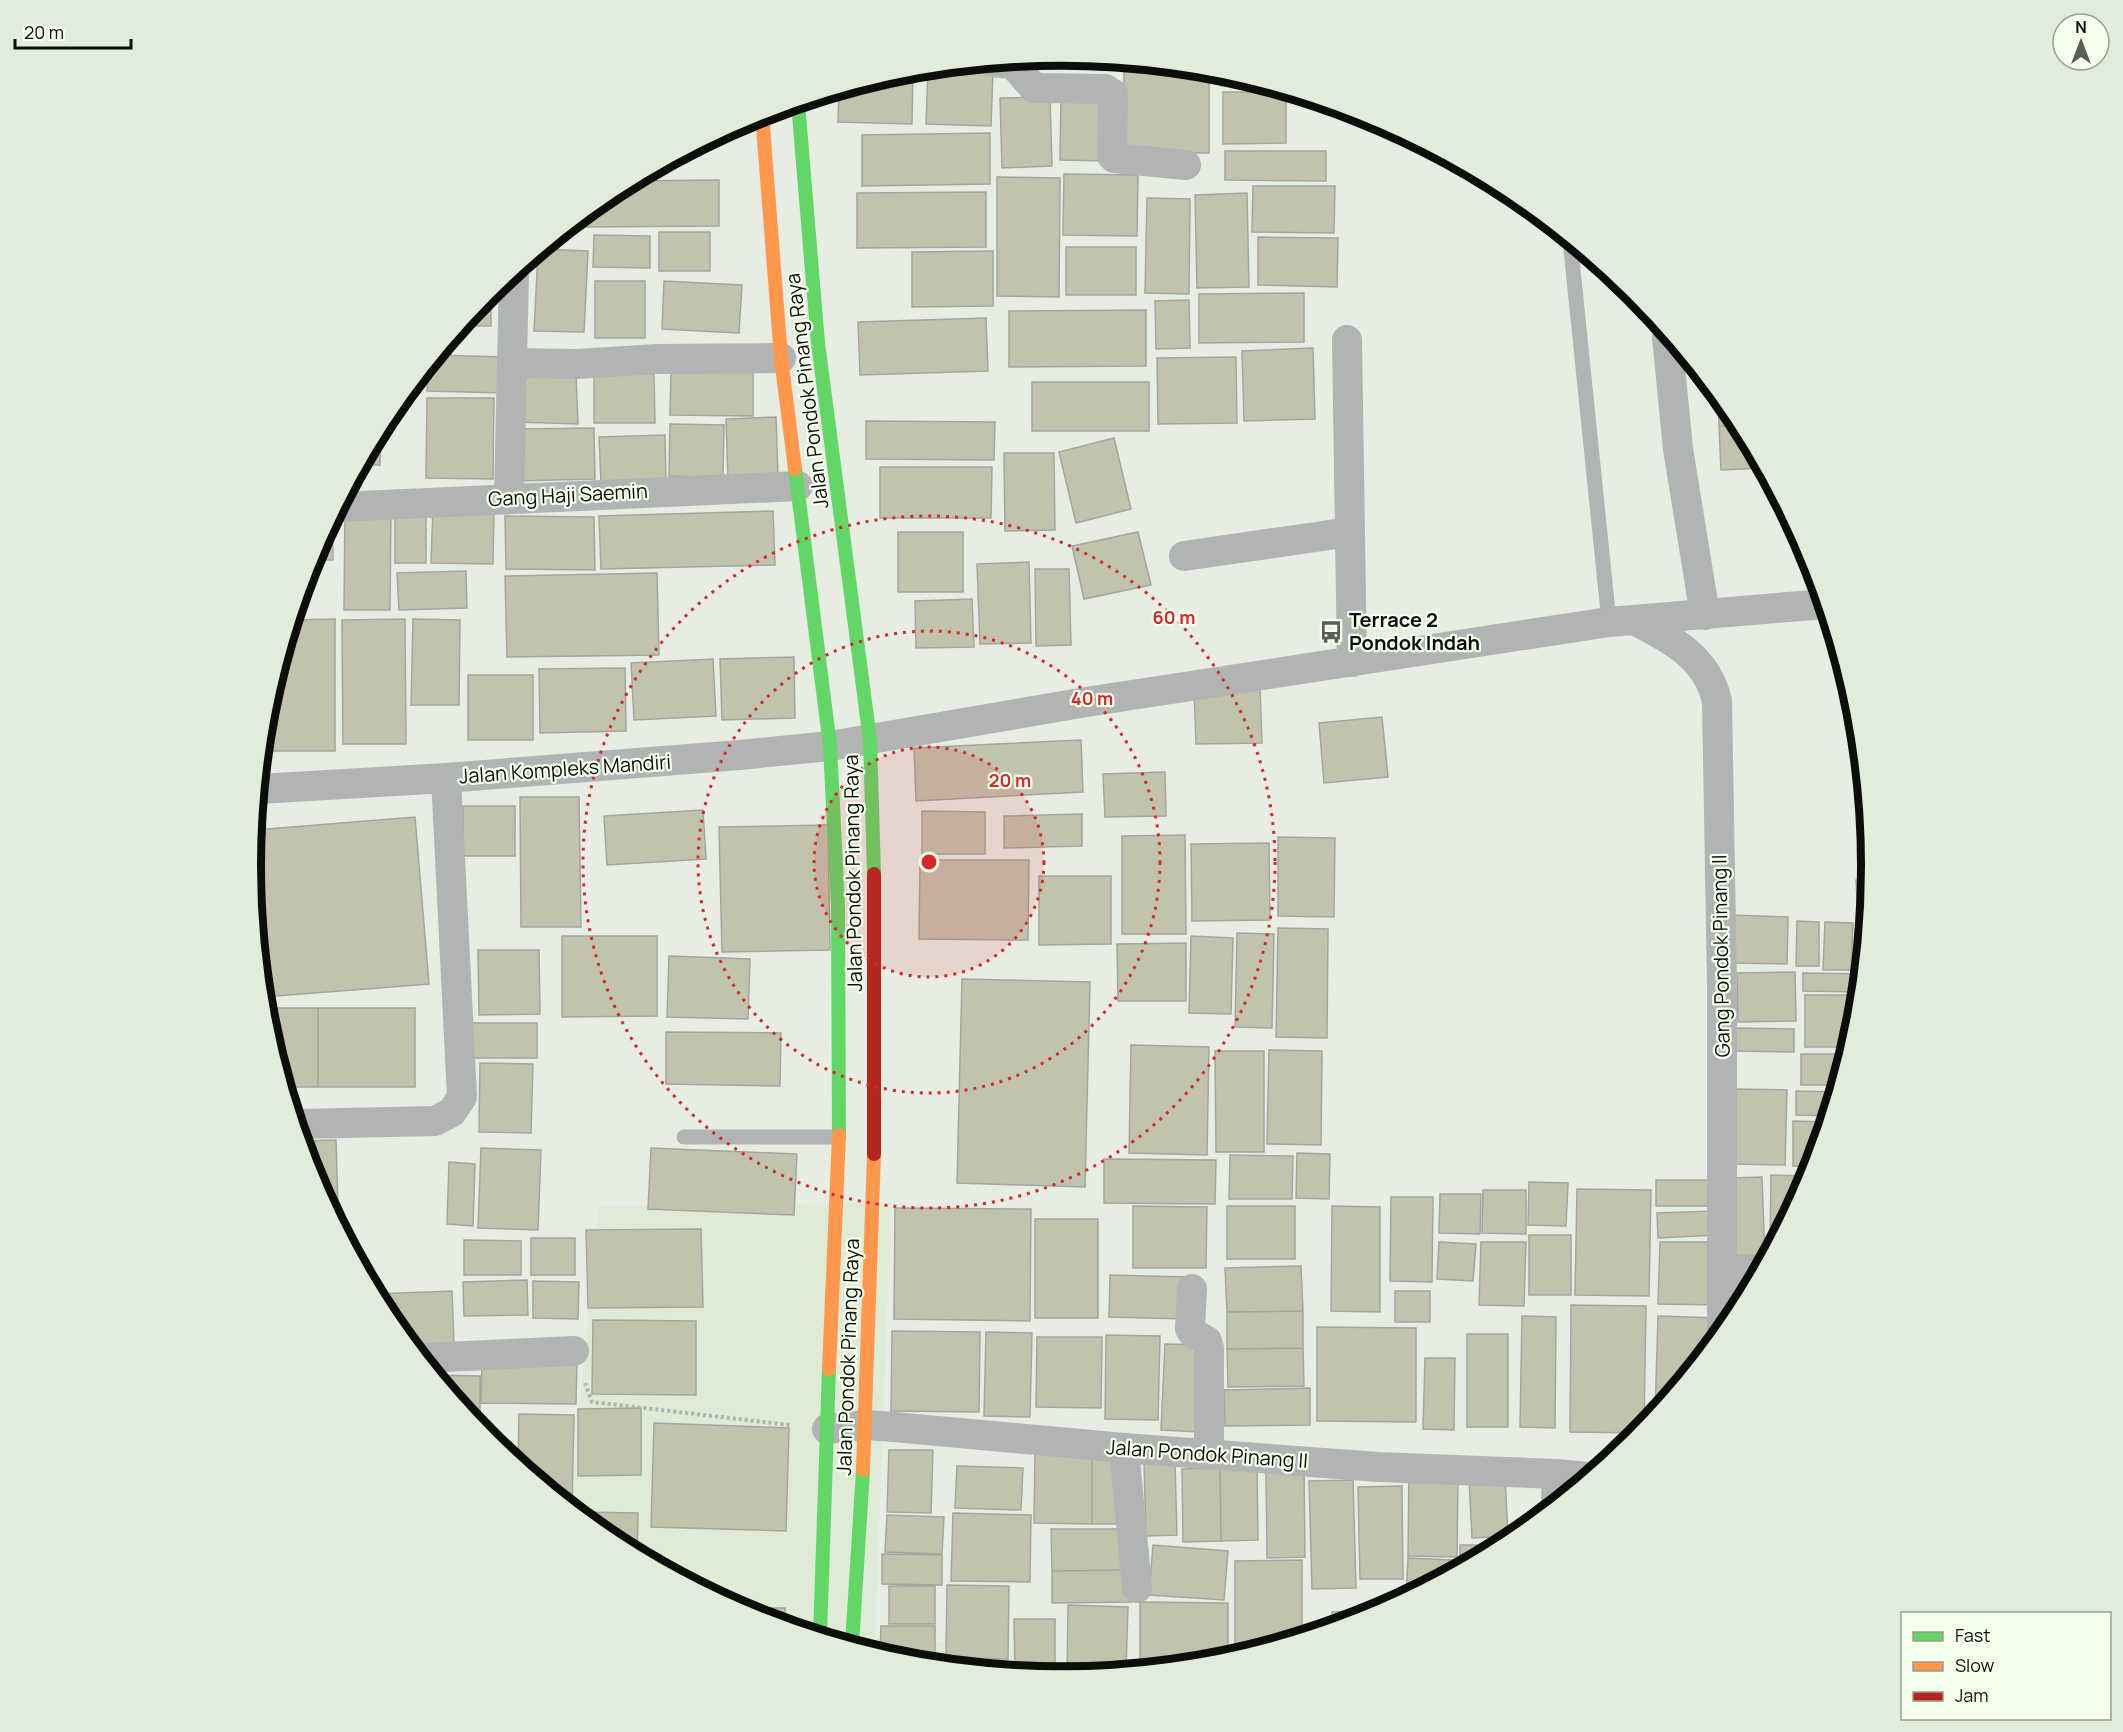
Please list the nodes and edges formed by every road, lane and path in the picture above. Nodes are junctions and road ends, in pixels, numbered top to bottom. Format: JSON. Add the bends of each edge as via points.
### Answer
{"nodes":[{"id":1,"x":1015,"y":68,"type":"edge"},
{"id":2,"x":799,"y":110,"type":"edge"},
{"id":3,"x":763,"y":124,"type":"edge"},
{"id":4,"x":1186,"y":165,"type":"dead end"},
{"id":5,"x":1572,"y":250,"type":"edge"},
{"id":6,"x":514,"y":284,"type":"edge"},
{"id":7,"x":1347,"y":339,"type":"dead end"},
{"id":8,"x":1668,"y":345,"type":"edge"},
{"id":9,"x":781,"y":358,"type":"junction"},
{"id":10,"x":512,"y":363,"type":"junction"},
{"id":11,"x":798,"y":486,"type":"junction"},
{"id":12,"x":509,"y":498,"type":"junction"},
{"id":13,"x":347,"y":507,"type":"edge"},
{"id":14,"x":1350,"y":532,"type":"junction"},
{"id":15,"x":1184,"y":556,"type":"dead end"},
{"id":16,"x":1817,"y":605,"type":"edge"},
{"id":17,"x":1696,"y":615,"type":"junction"},
{"id":18,"x":1633,"y":620,"type":"junction"},
{"id":19,"x":1352,"y":662,"type":"junction"},
{"id":20,"x":870,"y":740,"type":"junction"},
{"id":21,"x":831,"y":746,"type":"junction"},
{"id":22,"x":446,"y":778,"type":"junction"},
{"id":23,"x":265,"y":789,"type":"edge"},
{"id":24,"x":304,"y":1124,"type":"edge"},
{"id":25,"x":684,"y":1137,"type":"dead end"},
{"id":26,"x":839,"y":1137,"type":"junction"},
{"id":27,"x":1722,"y":1269,"type":"junction"},
{"id":28,"x":1752,"y":1269,"type":"edge"},
{"id":29,"x":1192,"y":1289,"type":"dead end"},
{"id":30,"x":1722,"y":1317,"type":"edge"},
{"id":31,"x":574,"y":1351,"type":"joint"},
{"id":32,"x":431,"y":1358,"type":"edge"},
{"id":33,"x":866,"y":1425,"type":"junction"},
{"id":34,"x":827,"y":1429,"type":"junction"},
{"id":35,"x":1124,"y":1448,"type":"junction"},
{"id":36,"x":1209,"y":1454,"type":"junction"},
{"id":37,"x":1557,"y":1474,"type":"junction"},
{"id":38,"x":1578,"y":1476,"type":"edge"},
{"id":39,"x":1556,"y":1495,"type":"edge"},
{"id":40,"x":1137,"y":1588,"type":"dead end"},
{"id":41,"x":820,"y":1629,"type":"edge"},
{"id":42,"x":852,"y":1639,"type":"edge"}],
"edges":[{"from":1,"to":4,"type":"street","via":[[1034,88],[1110,91],[1114,158]]},
{"from":2,"to":20,"type":"main road","name":"Jalan Pondok Pinang Raya","via":[[818,343]]},
{"from":3,"to":9,"type":"main road","name":"Jalan Pondok Pinang Raya"},
{"from":5,"to":18,"type":"lane"},
{"from":6,"to":10,"type":"street"},
{"from":7,"to":14,"type":"street"},
{"from":8,"to":17,"type":"street"},
{"from":9,"to":10,"type":"street"},
{"from":9,"to":11,"type":"main road","name":"Jalan Pondok Pinang Raya"},
{"from":10,"to":12,"type":"street"},
{"from":11,"to":12,"type":"street","name":"Gang Haji Saemin"},
{"from":11,"to":21,"type":"main road","name":"Jalan Pondok Pinang Raya"},
{"from":12,"to":13,"type":"street","name":"Gang Haji Saemin"},
{"from":14,"to":15,"type":"street"},
{"from":14,"to":19,"type":"street"},
{"from":16,"to":17,"type":"street","name":"Jalan Kompleks Mandiri"},
{"from":17,"to":18,"type":"street","name":"Jalan Kompleks Mandiri"},
{"from":18,"to":19,"type":"street","name":"Jalan Kompleks Mandiri"},
{"from":18,"to":27,"type":"street","name":"Gang Pondok Pinang II","via":[[1675,641],[1697,662],[1713,684],[1717,701]]},
{"from":19,"to":20,"type":"street","name":"Jalan Kompleks Mandiri","via":[[1086,702]]},
{"from":20,"to":21,"type":"street","name":"Jalan Kompleks Mandiri"},
{"from":20,"to":33,"type":"main road","name":"Jalan Pondok Pinang Raya","via":[[875,1124]]},
{"from":21,"to":22,"type":"street","name":"Jalan Kompleks Mandiri"},
{"from":21,"to":26,"type":"main road","name":"Jalan Pondok Pinang Raya","via":[[838,906]]},
{"from":22,"to":23,"type":"street","name":"Jalan Kompleks Mandiri"},
{"from":22,"to":24,"type":"street","via":[[462,1097],[452,1112],[435,1121]]},
{"from":25,"to":26,"type":"lane"},
{"from":26,"to":34,"type":"main road","name":"Jalan Pondok Pinang Raya"},
{"from":27,"to":28,"type":"street"},
{"from":27,"to":30,"type":"street","name":"Gang Pondok Pinang II"},
{"from":29,"to":36,"type":"street","via":[[1190,1329],[1207,1341],[1209,1348]]},
{"from":31,"to":32,"type":"street"},
{"from":31,"to":34,"type":"path","via":[[592,1402]]},
{"from":33,"to":34,"type":"street","name":"Jalan Pondok Pinang II"},
{"from":33,"to":35,"type":"street","name":"Jalan Pondok Pinang II"},
{"from":33,"to":42,"type":"main road","name":"Jalan Pondok Pinang Raya"},
{"from":34,"to":41,"type":"main road","name":"Jalan Pondok Pinang Raya"},
{"from":35,"to":36,"type":"street","name":"Jalan Pondok Pinang II"},
{"from":35,"to":40,"type":"street"},
{"from":36,"to":37,"type":"street","name":"Jalan Pondok Pinang II","via":[[1378,1467]]},
{"from":37,"to":38,"type":"street","name":"Jalan Pondok Pinang II"},
{"from":37,"to":39,"type":"street"}]}
